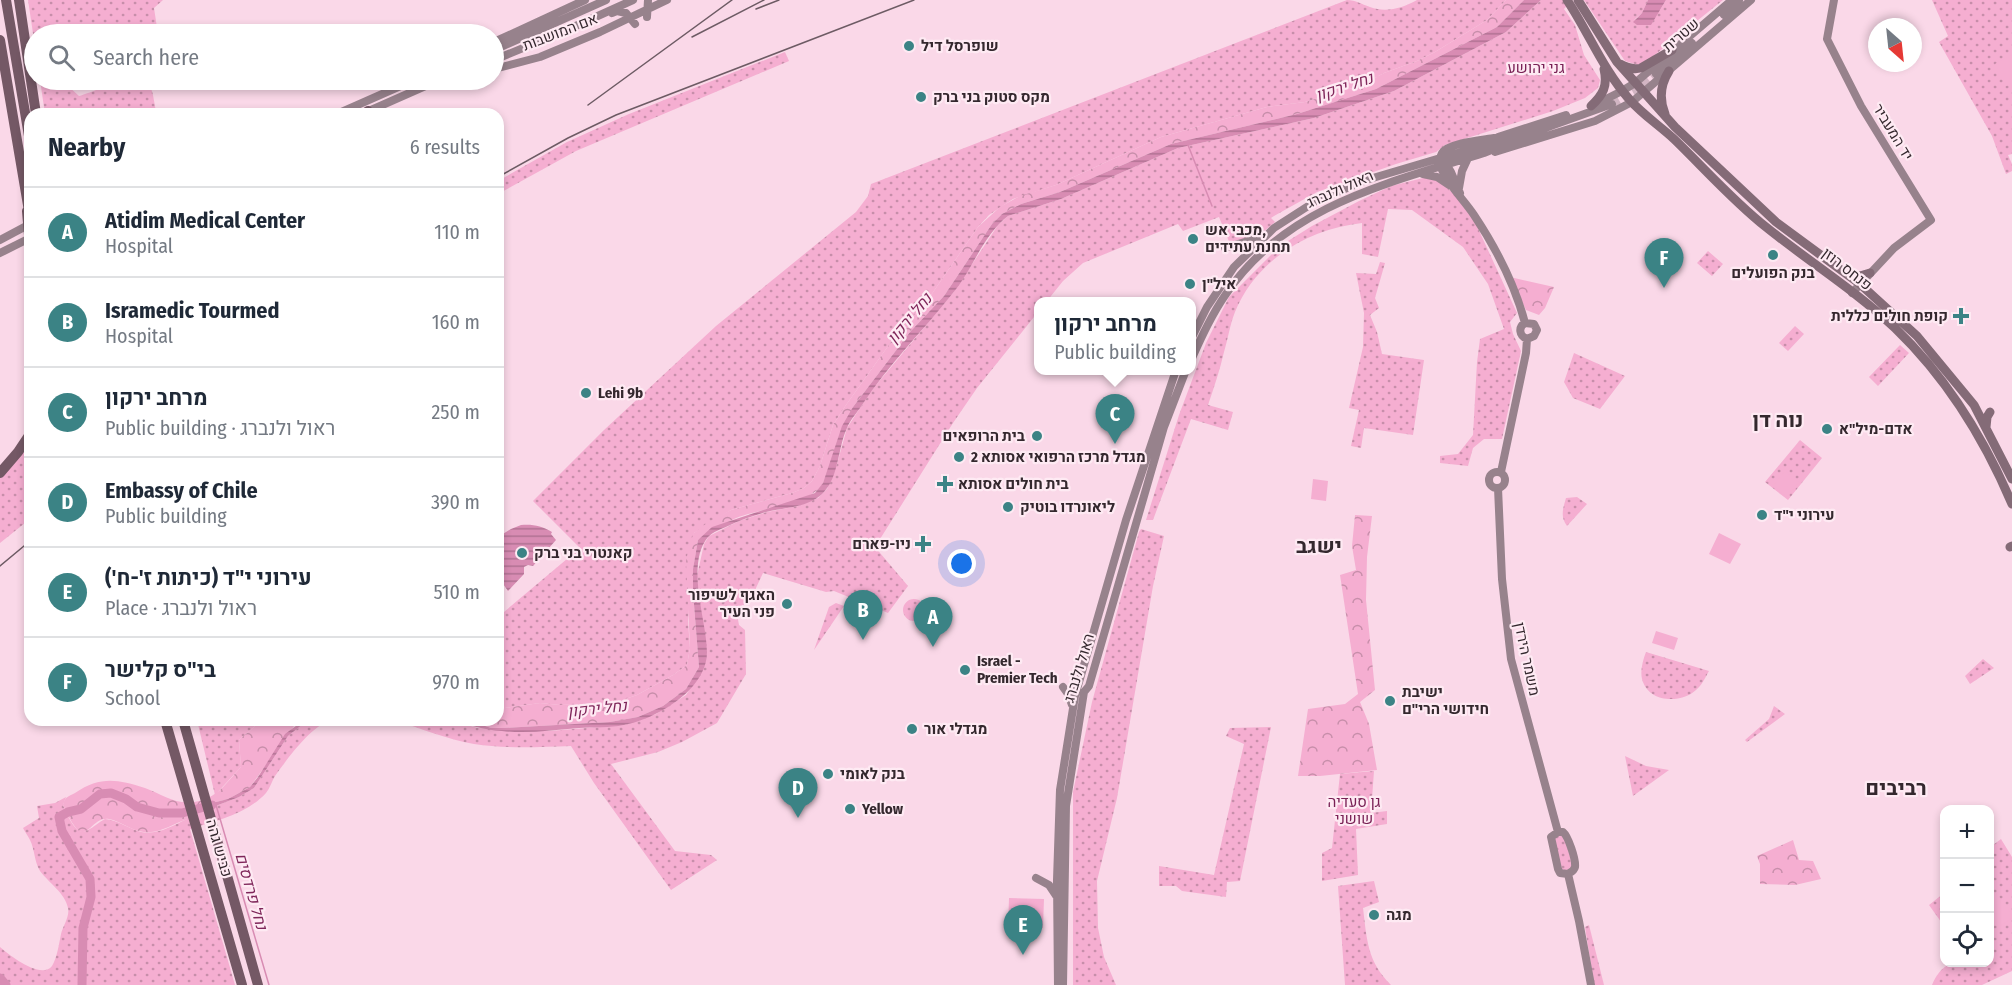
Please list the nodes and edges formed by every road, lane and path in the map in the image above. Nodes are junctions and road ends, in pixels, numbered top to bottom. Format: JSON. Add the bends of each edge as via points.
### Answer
{"nodes":[{"id":1,"x":6,"y":0,"type":"edge"},
{"id":2,"x":20,"y":0,"type":"edge"},
{"id":3,"x":585,"y":0,"type":"edge"},
{"id":4,"x":606,"y":0,"type":"edge"},
{"id":5,"x":633,"y":0,"type":"edge"},
{"id":6,"x":648,"y":0,"type":"edge"},
{"id":7,"x":667,"y":0,"type":"edge"},
{"id":8,"x":1571,"y":0,"type":"edge"},
{"id":9,"x":1732,"y":0,"type":"edge"},
{"id":10,"x":1739,"y":0,"type":"edge"},
{"id":11,"x":1746,"y":0,"type":"edge"},
{"id":12,"x":1751,"y":0,"type":"edge"},
{"id":13,"x":1834,"y":0,"type":"edge"},
{"id":14,"x":1724,"y":15,"type":"junction"},
{"id":15,"x":597,"y":17,"type":"junction"},
{"id":16,"x":647,"y":17,"type":"dead end"},
{"id":17,"x":635,"y":24,"type":"dead end"},
{"id":18,"x":24,"y":28,"type":"edge"},
{"id":19,"x":504,"y":37,"type":"edge"},
{"id":20,"x":0,"y":40,"type":"edge"},
{"id":21,"x":504,"y":46,"type":"edge"},
{"id":22,"x":1671,"y":50,"type":"junction"},
{"id":23,"x":504,"y":56,"type":"edge"},
{"id":24,"x":1617,"y":62,"type":"junction"},
{"id":25,"x":1603,"y":63,"type":"junction"},
{"id":26,"x":504,"y":66,"type":"edge"},
{"id":27,"x":1669,"y":72,"type":"junction"},
{"id":28,"x":1656,"y":75,"type":"tunnel mouth"},
{"id":29,"x":1635,"y":83,"type":"junction"},
{"id":30,"x":33,"y":90,"type":"edge"},
{"id":31,"x":391,"y":90,"type":"edge"},
{"id":32,"x":417,"y":90,"type":"edge"},
{"id":33,"x":1622,"y":92,"type":"junction"},
{"id":34,"x":1644,"y":93,"type":"junction"},
{"id":35,"x":1632,"y":102,"type":"junction"},
{"id":36,"x":1612,"y":104,"type":"tunnel mouth"},
{"id":37,"x":1591,"y":106,"type":"junction"},
{"id":38,"x":24,"y":108,"type":"edge"},
{"id":39,"x":35,"y":108,"type":"edge"},
{"id":40,"x":351,"y":108,"type":"edge"},
{"id":41,"x":376,"y":108,"type":"edge"},
{"id":42,"x":1668,"y":119,"type":"junction"},
{"id":43,"x":1523,"y":136,"type":"junction"},
{"id":44,"x":1494,"y":138,"type":"junction"},
{"id":45,"x":1484,"y":153,"type":"junction"},
{"id":46,"x":1466,"y":154,"type":"junction"},
{"id":47,"x":1443,"y":163,"type":"junction"},
{"id":48,"x":1411,"y":176,"type":"junction"},
{"id":49,"x":24,"y":189,"type":"edge"},
{"id":50,"x":1458,"y":191,"type":"junction"},
{"id":51,"x":24,"y":227,"type":"edge"},
{"id":52,"x":1264,"y":236,"type":"junction"},
{"id":53,"x":0,"y":240,"type":"edge"},
{"id":54,"x":24,"y":241,"type":"edge"},
{"id":55,"x":1225,"y":248,"type":"dead end"},
{"id":56,"x":0,"y":253,"type":"edge"},
{"id":57,"x":1846,"y":273,"type":"junction"},
{"id":58,"x":1870,"y":273,"type":"junction"},
{"id":59,"x":1860,"y":284,"type":"junction"},
{"id":60,"x":1852,"y":292,"type":"junction"},
{"id":61,"x":1526,"y":323,"type":"junction"},
{"id":62,"x":1196,"y":328,"type":"edge"},
{"id":63,"x":1527,"y":339,"type":"junction"},
{"id":64,"x":1196,"y":348,"type":"edge"},
{"id":65,"x":1174,"y":375,"type":"edge"},
{"id":66,"x":1184,"y":375,"type":"edge"},
{"id":67,"x":1990,"y":412,"type":"dead end"},
{"id":68,"x":1986,"y":427,"type":"junction"},
{"id":69,"x":24,"y":443,"type":"edge"},
{"id":70,"x":0,"y":473,"type":"edge"},
{"id":71,"x":2012,"y":479,"type":"edge"},
{"id":72,"x":2012,"y":504,"type":"edge"},
{"id":73,"x":1131,"y":522,"type":"junction"},
{"id":74,"x":1063,"y":687,"type":"dead end"},
{"id":75,"x":1073,"y":707,"type":"junction"},
{"id":76,"x":167,"y":726,"type":"edge"},
{"id":77,"x":185,"y":726,"type":"edge"},
{"id":78,"x":1558,"y":832,"type":"junction"},
{"id":79,"x":1568,"y":874,"type":"junction"},
{"id":80,"x":1036,"y":878,"type":"dead end"},
{"id":81,"x":1057,"y":898,"type":"junction"},
{"id":82,"x":242,"y":985,"type":"edge"},
{"id":83,"x":258,"y":985,"type":"edge"},
{"id":84,"x":1058,"y":985,"type":"edge"},
{"id":85,"x":1063,"y":985,"type":"edge"},
{"id":86,"x":1591,"y":985,"type":"edge"}],
"edges":[{"from":1,"to":38,"type":"highway"},
{"from":2,"to":18,"type":"highway"},
{"from":3,"to":19,"type":"street","name":"אם המושבות"},
{"from":4,"to":21,"type":"street"},
{"from":5,"to":15,"type":"street"},
{"from":6,"to":16,"type":"street"},
{"from":7,"to":26,"type":"street","name":"אם המושבות","via":[[540,57]]},
{"from":8,"to":24,"type":"main road","name":"פנחס רוזן"},
{"from":8,"to":25,"type":"main road","name":"פנחס רוזן"},
{"from":9,"to":22,"type":"street"},
{"from":10,"to":14,"type":"street","name":"שטרית"},
{"from":11,"to":14,"type":"street","name":"שטרית"},
{"from":12,"to":27,"type":"street"},
{"from":13,"to":58,"type":"street","name":"יד המעביר","via":[[1827,39],[1834,56],[1931,220],[1894,248]]},
{"from":14,"to":28,"type":"street","name":"שטרית"},
{"from":15,"to":17,"type":"street","via":[[622,11]]},
{"from":15,"to":23,"type":"street"},
{"from":20,"to":49,"type":"highway"},
{"from":22,"to":24,"type":"main road","via":[[1636,70]]},
{"from":22,"to":29,"type":"street"},
{"from":24,"to":29,"type":"main road","name":"פנחס רוזן"},
{"from":25,"to":33,"type":"main road","name":"פנחס רוזן"},
{"from":25,"to":37,"type":"main road","via":[[1606,88]]},
{"from":27,"to":34,"type":"street"},
{"from":27,"to":42,"type":"main road","via":[[1661,94]]},
{"from":29,"to":33,"type":"street"},
{"from":29,"to":34,"type":"main road","name":"פנחס רוזן"},
{"from":30,"to":39,"type":"highway"},
{"from":31,"to":40,"type":"street"},
{"from":32,"to":41,"type":"street"},
{"from":33,"to":35,"type":"main road","name":"פנחס רוזן"},
{"from":33,"to":37,"type":"street"},
{"from":34,"to":35,"type":"street"},
{"from":34,"to":42,"type":"main road","name":"פנחס רוזן"},
{"from":35,"to":45,"type":"street","via":[[1595,121]]},
{"from":35,"to":60,"type":"main road","name":"פנחס רוזן","via":[[1764,226]]},
{"from":36,"to":43,"type":"street","name":"ראול ולנברג"},
{"from":37,"to":44,"type":"street"},
{"from":42,"to":57,"type":"main road","name":"פנחס רוזן","via":[[1776,222]]},
{"from":43,"to":45,"type":"street","name":"ראול ולנברג"},
{"from":43,"to":46,"type":"street","name":"ראול ולנברג"},
{"from":44,"to":46,"type":"street"},
{"from":44,"to":47,"type":"street","via":[[1448,148],[1442,152]]},
{"from":45,"to":46,"type":"street","name":"ראול ולנברג"},
{"from":46,"to":47,"type":"street","name":"ראול ולנברג"},
{"from":46,"to":50,"type":"street"},
{"from":47,"to":48,"type":"street","name":"ראול ולנברג"},
{"from":47,"to":50,"type":"street"},
{"from":47,"to":52,"type":"street","name":"ראול ולנברג","via":[[1366,180],[1325,196]]},
{"from":48,"to":50,"type":"street","via":[[1432,175]]},
{"from":48,"to":64,"type":"street","name":"ראול ולנברג","via":[[1331,205],[1278,238],[1227,291]]},
{"from":50,"to":61,"type":"street","via":[[1501,261]]},
{"from":51,"to":53,"type":"street"},
{"from":52,"to":55,"type":"street"},
{"from":52,"to":62,"type":"street","name":"ראול ולנברג","via":[[1234,267]]},
{"from":54,"to":56,"type":"street"},
{"from":57,"to":58,"type":"main road"},
{"from":57,"to":59,"type":"main road","name":"פנחס רוזן"},
{"from":58,"to":59,"type":"street"},
{"from":59,"to":60,"type":"street"},
{"from":59,"to":68,"type":"main road","name":"פנחס רוזן","via":[[1939,360]]},
{"from":60,"to":72,"type":"main road","name":"פנחס רוזן","via":[[1931,366],[1964,409]]},
{"from":61,"to":63,"type":"street","via":[[1520,331]]},
{"from":61,"to":63,"type":"street","via":[[1534,324],[1537,330]]},
{"from":63,"to":78,"type":"street","name":"משמר הירדן","via":[[1501,472],[1493,473],[1489,480],[1498,488],[1511,659]]},
{"from":65,"to":73,"type":"street","via":[[1141,475],[1133,483],[1122,518]]},
{"from":66,"to":73,"type":"street","name":"ראול ולנברג"},
{"from":67,"to":68,"type":"main road"},
{"from":68,"to":71,"type":"main road","name":"פנחס רוזן"},
{"from":69,"to":70,"type":"highway"},
{"from":73,"to":75,"type":"street","name":"ראול ולנברג"},
{"from":73,"to":85,"type":"street","name":"ראול ולנברג","via":[[1089,686],[1084,692],[1075,740],[1066,806]]},
{"from":74,"to":75,"type":"street"},
{"from":75,"to":81,"type":"street","name":"ראול ולנברג","via":[[1060,790]]},
{"from":76,"to":82,"type":"highway","name":"כביש גהה"},
{"from":77,"to":83,"type":"highway","name":"כביש גהה"},
{"from":78,"to":79,"type":"street","via":[[1568,837],[1575,866]]},
{"from":78,"to":79,"type":"street","via":[[1551,837],[1558,869]]},
{"from":79,"to":86,"type":"street"},
{"from":80,"to":81,"type":"street","via":[[1049,885]]},
{"from":81,"to":84,"type":"street","name":"ראול ולנברג"}]}
